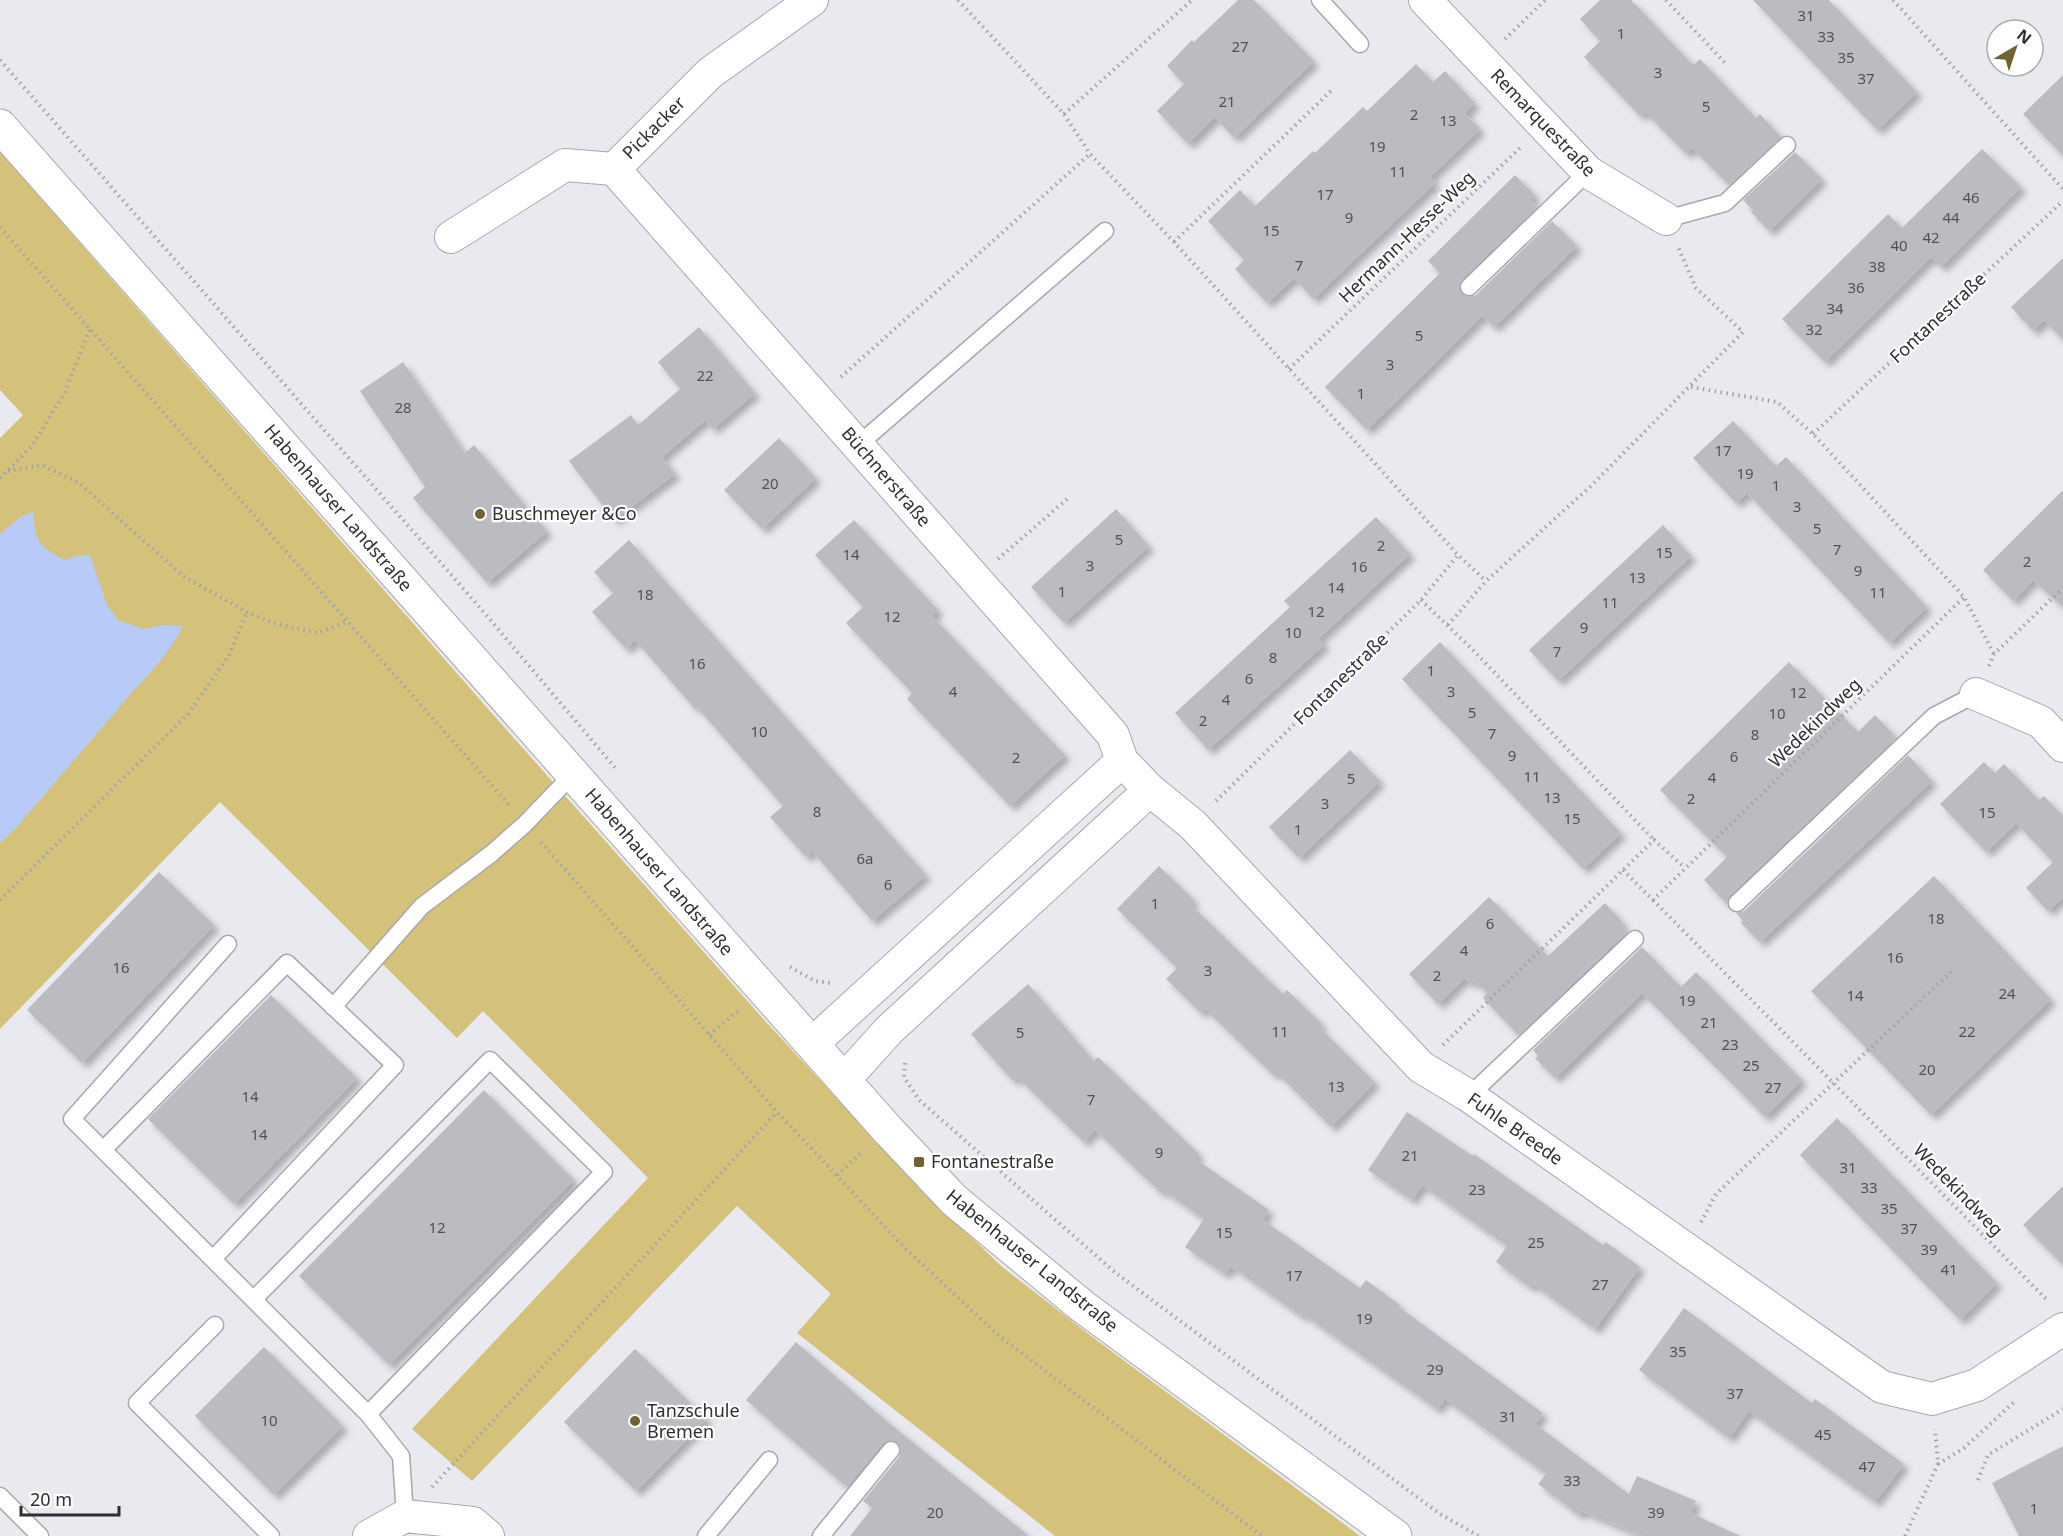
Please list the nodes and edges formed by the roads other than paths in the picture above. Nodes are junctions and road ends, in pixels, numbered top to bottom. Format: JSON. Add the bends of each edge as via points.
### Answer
{"nodes":[{"id":1,"x":812,"y":0,"type":"edge"},
{"id":2,"x":1320,"y":0,"type":"edge"},
{"id":3,"x":1435,"y":4,"type":"edge"},
{"id":4,"x":1360,"y":44,"type":"dead end"},
{"id":5,"x":0,"y":126,"type":"edge"},
{"id":6,"x":1787,"y":145,"type":"dead end"},
{"id":7,"x":614,"y":169,"type":"junction"},
{"id":8,"x":1588,"y":172,"type":"junction"},
{"id":9,"x":1666,"y":219,"type":"joint"},
{"id":10,"x":1106,"y":231,"type":"dead end"},
{"id":11,"x":451,"y":237,"type":"dead end"},
{"id":12,"x":1469,"y":287,"type":"dead end"},
{"id":13,"x":858,"y":445,"type":"junction"},
{"id":14,"x":1976,"y":694,"type":"joint"},
{"id":15,"x":2063,"y":746,"type":"edge"},
{"id":16,"x":1122,"y":761,"type":"junction"},
{"id":17,"x":573,"y":774,"type":"junction"},
{"id":18,"x":1150,"y":790,"type":"junction"},
{"id":19,"x":1737,"y":903,"type":"dead end"},
{"id":20,"x":1635,"y":939,"type":"dead end"},
{"id":21,"x":228,"y":944,"type":"dead end"},
{"id":22,"x":333,"y":1007,"type":"junction"},
{"id":23,"x":812,"y":1044,"type":"junction"},
{"id":24,"x":844,"y":1080,"type":"junction"},
{"id":25,"x":1469,"y":1096,"type":"junction"},
{"id":26,"x":104,"y":1150,"type":"junction"},
{"id":27,"x":213,"y":1259,"type":"junction"},
{"id":28,"x":254,"y":1299,"type":"junction"},
{"id":29,"x":2059,"y":1319,"type":"edge"},
{"id":30,"x":215,"y":1325,"type":"dead end"},
{"id":31,"x":368,"y":1414,"type":"junction"},
{"id":32,"x":891,"y":1450,"type":"dead end"},
{"id":33,"x":769,"y":1460,"type":"dead end"},
{"id":34,"x":0,"y":1496,"type":"edge"},
{"id":35,"x":405,"y":1516,"type":"junction"},
{"id":36,"x":40,"y":1536,"type":"edge"},
{"id":37,"x":271,"y":1536,"type":"edge"},
{"id":38,"x":369,"y":1536,"type":"edge"},
{"id":39,"x":488,"y":1536,"type":"edge"},
{"id":40,"x":706,"y":1536,"type":"edge"},
{"id":41,"x":821,"y":1536,"type":"edge"},
{"id":42,"x":1395,"y":1536,"type":"edge"}],
"edges":[{"from":1,"to":7,"type":"street","name":"Pickacker","via":[[710,72]]},
{"from":2,"to":4,"type":"lane"},
{"from":3,"to":8,"type":"street","name":"Remarquestraße"},
{"from":5,"to":17,"type":"street","name":"Habenhauser Landstraße"},
{"from":6,"to":9,"type":"lane","via":[[1725,203]]},
{"from":7,"to":11,"type":"street","name":"Pickacker","via":[[565,165]]},
{"from":7,"to":13,"type":"street","name":"Büchnerstraße"},
{"from":8,"to":9,"type":"street","name":"Remarquestraße"},
{"from":8,"to":12,"type":"lane"},
{"from":10,"to":13,"type":"lane"},
{"from":13,"to":16,"type":"street","name":"Büchnerstraße","via":[[1113,735]]},
{"from":14,"to":15,"type":"street","via":[[2041,722]]},
{"from":14,"to":19,"type":"lane","via":[[1934,716]]},
{"from":16,"to":18,"type":"street","name":"Büchnerstraße"},
{"from":16,"to":23,"type":"street"},
{"from":17,"to":22,"type":"lane","via":[[491,854],[422,906]]},
{"from":17,"to":23,"type":"street","name":"Habenhauser Landstraße"},
{"from":18,"to":24,"type":"street","via":[[889,1030]]},
{"from":18,"to":25,"type":"street","name":"Fuhle Breede","via":[[1193,825],[1421,1067]]},
{"from":20,"to":25,"type":"lane"},
{"from":21,"to":26,"type":"lane","via":[[72,1119]]},
{"from":22,"to":26,"type":"lane","via":[[287,963]]},
{"from":22,"to":27,"type":"lane","via":[[395,1065]]},
{"from":23,"to":24,"type":"street","name":"Habenhauser Landstraße"},
{"from":24,"to":42,"type":"street","name":"Habenhauser Landstraße","via":[[954,1200],[1017,1254]]},
{"from":25,"to":29,"type":"street","name":"Fuhle Breede","via":[[1882,1387],[1932,1399],[1977,1385]]},
{"from":26,"to":27,"type":"lane"},
{"from":27,"to":28,"type":"lane"},
{"from":28,"to":31,"type":"lane"},
{"from":28,"to":31,"type":"lane","via":[[490,1060],[604,1172]]},
{"from":30,"to":37,"type":"lane","via":[[137,1404]]},
{"from":31,"to":35,"type":"lane","via":[[401,1456]]},
{"from":32,"to":41,"type":"lane"},
{"from":33,"to":40,"type":"lane"},
{"from":34,"to":36,"type":"lane"},
{"from":35,"to":38,"type":"street"},
{"from":35,"to":39,"type":"street","via":[[472,1523]]}]}
